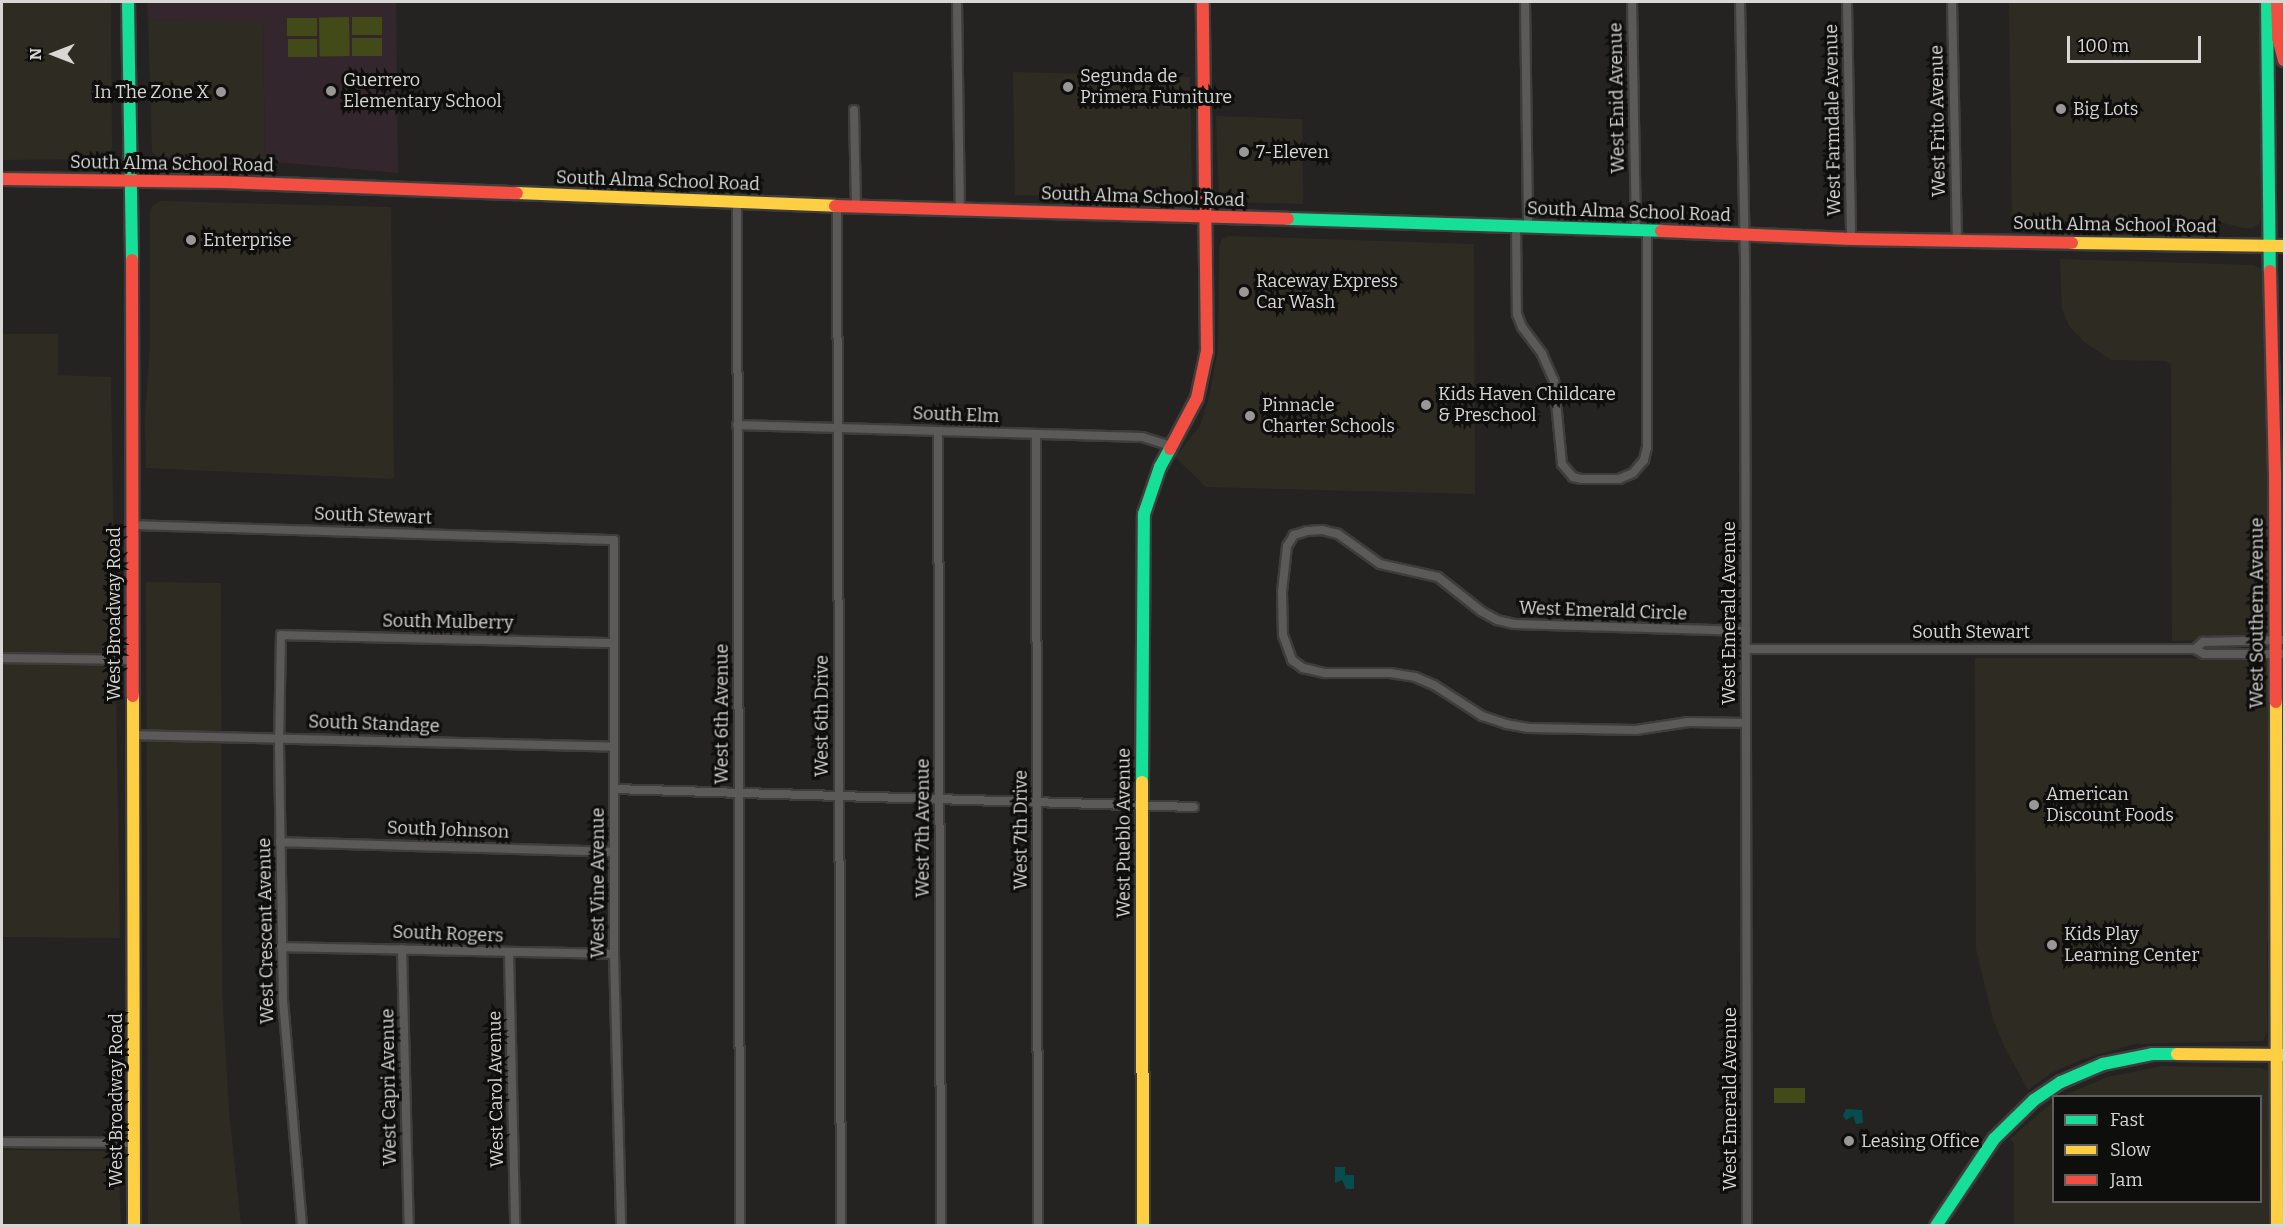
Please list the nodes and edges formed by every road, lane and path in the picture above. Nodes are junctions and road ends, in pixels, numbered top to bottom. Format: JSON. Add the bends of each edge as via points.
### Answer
{"nodes":[{"id":1,"x":128,"y":2,"type":"edge"},
{"id":2,"x":957,"y":2,"type":"edge"},
{"id":3,"x":1203,"y":2,"type":"edge"},
{"id":4,"x":1525,"y":2,"type":"edge"},
{"id":5,"x":1632,"y":2,"type":"edge"},
{"id":6,"x":1740,"y":2,"type":"edge"},
{"id":7,"x":1847,"y":2,"type":"edge"},
{"id":8,"x":1952,"y":2,"type":"edge"},
{"id":9,"x":2266,"y":2,"type":"edge"},
{"id":10,"x":2277,"y":2,"type":"edge"},
{"id":11,"x":2284,"y":60,"type":"edge"},
{"id":12,"x":854,"y":110,"type":"dead end"},
{"id":13,"x":2,"y":179,"type":"edge"},
{"id":14,"x":130,"y":180,"type":"junction"},
{"id":15,"x":737,"y":202,"type":"junction"},
{"id":16,"x":837,"y":206,"type":"junction"},
{"id":17,"x":856,"y":207,"type":"junction"},
{"id":18,"x":960,"y":210,"type":"junction"},
{"id":19,"x":1207,"y":217,"type":"junction"},
{"id":20,"x":1522,"y":226,"type":"junction"},
{"id":21,"x":1641,"y":231,"type":"junction"},
{"id":22,"x":1745,"y":234,"type":"junction"},
{"id":23,"x":1851,"y":239,"type":"junction"},
{"id":24,"x":1956,"y":240,"type":"junction"},
{"id":25,"x":2271,"y":246,"type":"junction"},
{"id":26,"x":2284,"y":246,"type":"edge"},
{"id":27,"x":737,"y":425,"type":"junction"},
{"id":28,"x":838,"y":428,"type":"junction"},
{"id":29,"x":938,"y":431,"type":"junction"},
{"id":30,"x":1036,"y":434,"type":"junction"},
{"id":31,"x":1172,"y":446,"type":"junction"},
{"id":32,"x":132,"y":525,"type":"junction"},
{"id":33,"x":614,"y":540,"type":"joint"},
{"id":34,"x":1746,"y":631,"type":"junction"},
{"id":35,"x":282,"y":634,"type":"joint"},
{"id":36,"x":613,"y":643,"type":"junction"},
{"id":37,"x":2280,"y":647,"type":"edge"},
{"id":38,"x":1746,"y":649,"type":"junction"},
{"id":39,"x":2,"y":658,"type":"edge"},
{"id":40,"x":132,"y":660,"type":"junction"},
{"id":41,"x":1746,"y":723,"type":"junction"},
{"id":42,"x":133,"y":735,"type":"junction"},
{"id":43,"x":279,"y":738,"type":"junction"},
{"id":44,"x":614,"y":747,"type":"junction"},
{"id":45,"x":614,"y":789,"type":"junction"},
{"id":46,"x":739,"y":793,"type":"junction"},
{"id":47,"x":839,"y":796,"type":"junction"},
{"id":48,"x":939,"y":799,"type":"junction"},
{"id":49,"x":1037,"y":802,"type":"junction"},
{"id":50,"x":1142,"y":806,"type":"junction"},
{"id":51,"x":1194,"y":807,"type":"dead end"},
{"id":52,"x":280,"y":842,"type":"junction"},
{"id":53,"x":614,"y":852,"type":"junction"},
{"id":54,"x":282,"y":947,"type":"junction"},
{"id":55,"x":402,"y":949,"type":"junction"},
{"id":56,"x":509,"y":953,"type":"junction"},
{"id":57,"x":614,"y":954,"type":"junction"},
{"id":58,"x":2281,"y":1055,"type":"edge"},
{"id":59,"x":2,"y":1142,"type":"edge"},
{"id":60,"x":134,"y":1143,"type":"junction"},
{"id":61,"x":2277,"y":1211,"type":"junction"},
{"id":62,"x":134,"y":1226,"type":"edge"},
{"id":63,"x":302,"y":1226,"type":"edge"},
{"id":64,"x":409,"y":1226,"type":"edge"},
{"id":65,"x":515,"y":1226,"type":"edge"},
{"id":66,"x":621,"y":1226,"type":"edge"},
{"id":67,"x":740,"y":1226,"type":"edge"},
{"id":68,"x":841,"y":1226,"type":"edge"},
{"id":69,"x":941,"y":1226,"type":"edge"},
{"id":70,"x":1038,"y":1226,"type":"edge"},
{"id":71,"x":1143,"y":1226,"type":"edge"},
{"id":72,"x":1747,"y":1226,"type":"edge"},
{"id":73,"x":1936,"y":1226,"type":"edge"},
{"id":74,"x":2277,"y":1226,"type":"edge"},
{"id":75,"x":2283,"y":1226,"type":"edge"}],
"edges":[{"from":1,"to":14,"type":"main road","name":"West Broadway Road"},
{"from":2,"to":18,"type":"street"},
{"from":3,"to":19,"type":"main road","name":"West Pueblo Avenue"},
{"from":4,"to":20,"type":"street"},
{"from":5,"to":21,"type":"street","name":"West Enid Avenue"},
{"from":6,"to":22,"type":"street","name":"West Emerald Avenue"},
{"from":7,"to":23,"type":"street","name":"West Farmdale Avenue"},
{"from":8,"to":24,"type":"street","name":"West Frito Avenue"},
{"from":9,"to":25,"type":"main road","name":"West Southern Avenue"},
{"from":10,"to":11,"type":"main road","via":[[2278,39]]},
{"from":12,"to":17,"type":"street"},
{"from":13,"to":14,"type":"main road","name":"South Alma School Road"},
{"from":14,"to":15,"type":"main road","name":"South Alma School Road"},
{"from":14,"to":32,"type":"main road","name":"West Broadway Road"},
{"from":15,"to":16,"type":"main road","name":"South Alma School Road"},
{"from":15,"to":27,"type":"street","name":"West 6th Avenue"},
{"from":16,"to":17,"type":"main road","name":"South Alma School Road"},
{"from":16,"to":28,"type":"street","name":"West 6th Drive"},
{"from":17,"to":18,"type":"main road","name":"South Alma School Road"},
{"from":18,"to":19,"type":"main road","name":"South Alma School Road"},
{"from":19,"to":20,"type":"main road","name":"South Alma School Road"},
{"from":19,"to":31,"type":"main road","name":"West Pueblo Avenue","via":[[1209,322],[1205,364],[1197,398]]},
{"from":20,"to":21,"type":"main road","name":"South Alma School Road"},
{"from":20,"to":21,"type":"street","name":"West Enid Avenue","via":[[1516,314],[1554,381],[1562,464],[1573,477],[1595,479],[1619,479],[1633,473],[1644,460],[1647,447]]},
{"from":21,"to":22,"type":"main road","name":"South Alma School Road"},
{"from":22,"to":23,"type":"main road","name":"South Alma School Road"},
{"from":22,"to":34,"type":"street","name":"West Emerald Avenue"},
{"from":23,"to":24,"type":"main road","name":"South Alma School Road"},
{"from":24,"to":25,"type":"main road","name":"South Alma School Road"},
{"from":25,"to":26,"type":"main road","name":"South Alma School Road"},
{"from":25,"to":37,"type":"main road","name":"West Southern Avenue"},
{"from":27,"to":28,"type":"street","name":"South Elm"},
{"from":27,"to":46,"type":"street","name":"West 6th Avenue"},
{"from":28,"to":29,"type":"street","name":"South Elm"},
{"from":28,"to":47,"type":"street","name":"West 6th Drive"},
{"from":29,"to":30,"type":"street","name":"South Elm"},
{"from":29,"to":48,"type":"street","name":"West 7th Avenue"},
{"from":30,"to":31,"type":"street","name":"South Elm","via":[[1142,436]]},
{"from":30,"to":49,"type":"street","name":"West 7th Drive"},
{"from":31,"to":50,"type":"main road","name":"West Pueblo Avenue","via":[[1160,467],[1144,514]]},
{"from":32,"to":33,"type":"street","name":"South Stewart"},
{"from":32,"to":40,"type":"main road","name":"West Broadway Road"},
{"from":33,"to":36,"type":"street","name":"West Vine Avenue"},
{"from":34,"to":38,"type":"street","name":"West Emerald Avenue"},
{"from":34,"to":41,"type":"street","name":"West Emerald Circle","via":[[1514,624],[1497,620],[1438,577],[1380,564],[1338,534],[1307,531],[1294,536],[1287,546],[1283,635],[1292,660],[1303,668],[1325,673],[1414,677],[1434,685],[1482,716],[1529,728],[1636,730],[1688,722]]},
{"from":35,"to":36,"type":"street","name":"South Mulberry"},
{"from":35,"to":43,"type":"street","name":"West Crescent Avenue"},
{"from":36,"to":44,"type":"street","name":"West Vine Avenue"},
{"from":37,"to":38,"type":"street","name":"South Stewart","via":[[2204,654],[2195,649]]},
{"from":37,"to":58,"type":"main road","name":"West Southern Avenue"},
{"from":38,"to":41,"type":"street","name":"West Emerald Avenue"},
{"from":39,"to":40,"type":"street"},
{"from":40,"to":42,"type":"main road","name":"West Broadway Road"},
{"from":41,"to":72,"type":"street","name":"West Emerald Avenue"},
{"from":42,"to":43,"type":"street","name":"South Standage"},
{"from":42,"to":60,"type":"main road","name":"West Broadway Road"},
{"from":43,"to":44,"type":"street","name":"South Standage"},
{"from":43,"to":52,"type":"street","name":"West Crescent Avenue"},
{"from":44,"to":45,"type":"street","name":"West Vine Avenue"},
{"from":45,"to":46,"type":"street"},
{"from":45,"to":53,"type":"street","name":"West Vine Avenue"},
{"from":46,"to":47,"type":"street"},
{"from":46,"to":67,"type":"street","name":"West 6th Avenue"},
{"from":47,"to":48,"type":"street"},
{"from":47,"to":68,"type":"street","name":"West 6th Drive"},
{"from":48,"to":49,"type":"street"},
{"from":48,"to":69,"type":"street","name":"West 7th Avenue"},
{"from":49,"to":50,"type":"street"},
{"from":49,"to":70,"type":"street","name":"West 7th Drive"},
{"from":50,"to":51,"type":"street"},
{"from":50,"to":71,"type":"main road","name":"West Pueblo Avenue"},
{"from":52,"to":53,"type":"street","name":"South Johnson"},
{"from":52,"to":54,"type":"street","name":"West Crescent Avenue"},
{"from":53,"to":57,"type":"street","name":"West Vine Avenue"},
{"from":54,"to":55,"type":"street","name":"South Rogers"},
{"from":54,"to":63,"type":"street","name":"West Crescent Avenue","via":[[287,1065]]},
{"from":55,"to":56,"type":"street","name":"South Rogers"},
{"from":55,"to":64,"type":"street","name":"West Capri Avenue"},
{"from":56,"to":57,"type":"street","name":"South Rogers"},
{"from":56,"to":65,"type":"street","name":"West Carol Avenue"},
{"from":57,"to":66,"type":"street","name":"West Vine Avenue"},
{"from":58,"to":61,"type":"main road","name":"West Southern Avenue"},
{"from":58,"to":73,"type":"main road","via":[[2152,1054],[2103,1065],[2061,1082],[2034,1100],[1994,1138]]},
{"from":59,"to":60,"type":"street"},
{"from":60,"to":62,"type":"main road","name":"West Broadway Road"},
{"from":61,"to":74,"type":"main road","name":"West Southern Avenue"},
{"from":61,"to":75,"type":"main road"}]}
